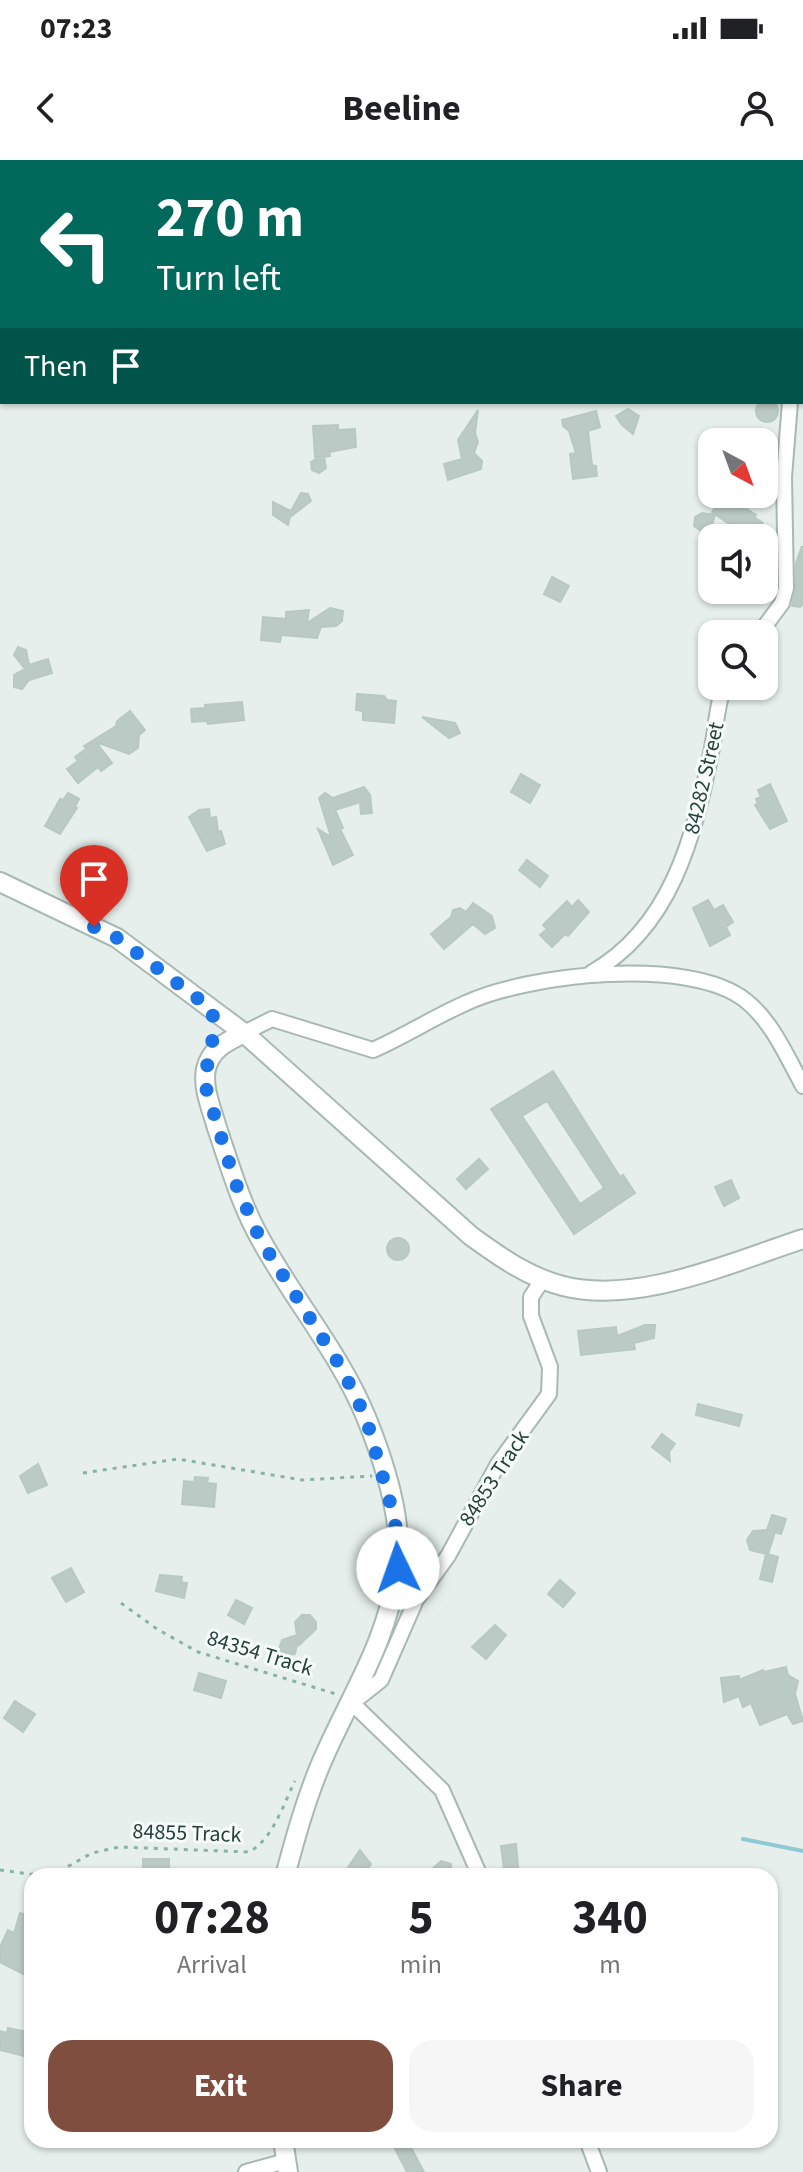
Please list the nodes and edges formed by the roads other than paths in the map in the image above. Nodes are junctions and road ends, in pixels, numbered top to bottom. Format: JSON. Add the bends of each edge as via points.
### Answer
{"nodes":[{"id":1,"x":790,"y":404,"type":"edge"},
{"id":2,"x":769,"y":620,"type":"edge"},
{"id":3,"x":721,"y":700,"type":"edge"},
{"id":4,"x":0,"y":882,"type":"edge"},
{"id":5,"x":588,"y":975,"type":"junction"},
{"id":6,"x":213,"y":1010,"type":"junction"},
{"id":7,"x":244,"y":1033,"type":"junction"},
{"id":8,"x":212,"y":1053,"type":"junction"},
{"id":9,"x":803,"y":1086,"type":"edge"},
{"id":10,"x":803,"y":1239,"type":"edge"},
{"id":11,"x":543,"y":1279,"type":"junction"},
{"id":12,"x":352,"y":1703,"type":"junction"},
{"id":13,"x":287,"y":1868,"type":"edge"},
{"id":14,"x":476,"y":1868,"type":"edge"},
{"id":15,"x":590,"y":2148,"type":"edge"},
{"id":16,"x":287,"y":2166,"type":"edge"},
{"id":17,"x":246,"y":2172,"type":"edge"},
{"id":18,"x":599,"y":2172,"type":"edge"}],
"edges":[{"from":1,"to":2,"type":"street","via":[[784,477],[786,588]]},
{"from":3,"to":5,"type":"street","name":"84282 Street","via":[[700,811],[687,848],[647,926],[617,958]]},
{"from":4,"to":6,"type":"street","via":[[117,938]]},
{"from":5,"to":7,"type":"street","via":[[468,1002],[373,1050],[272,1019]]},
{"from":5,"to":9,"type":"street","via":[[651,973],[728,988],[760,1013]]},
{"from":6,"to":7,"type":"street"},
{"from":6,"to":8,"type":"street"},
{"from":7,"to":8,"type":"street"},
{"from":7,"to":11,"type":"street","via":[[471,1236],[510,1264]]},
{"from":8,"to":12,"type":"street","via":[[206,1088],[235,1182],[260,1239],[342,1369],[366,1418],[395,1520],[398,1568],[384,1633]]},
{"from":10,"to":11,"type":"street","via":[[671,1281],[622,1289],[566,1287]]},
{"from":11,"to":12,"type":"street","name":"84853 Track","via":[[531,1297],[531,1316],[550,1367],[549,1394],[498,1464],[448,1556],[416,1600],[381,1680]]},
{"from":12,"to":13,"type":"street","via":[[321,1765]]},
{"from":12,"to":14,"type":"street","via":[[442,1790]]},
{"from":15,"to":18,"type":"street"},
{"from":16,"to":17,"type":"street"}]}
